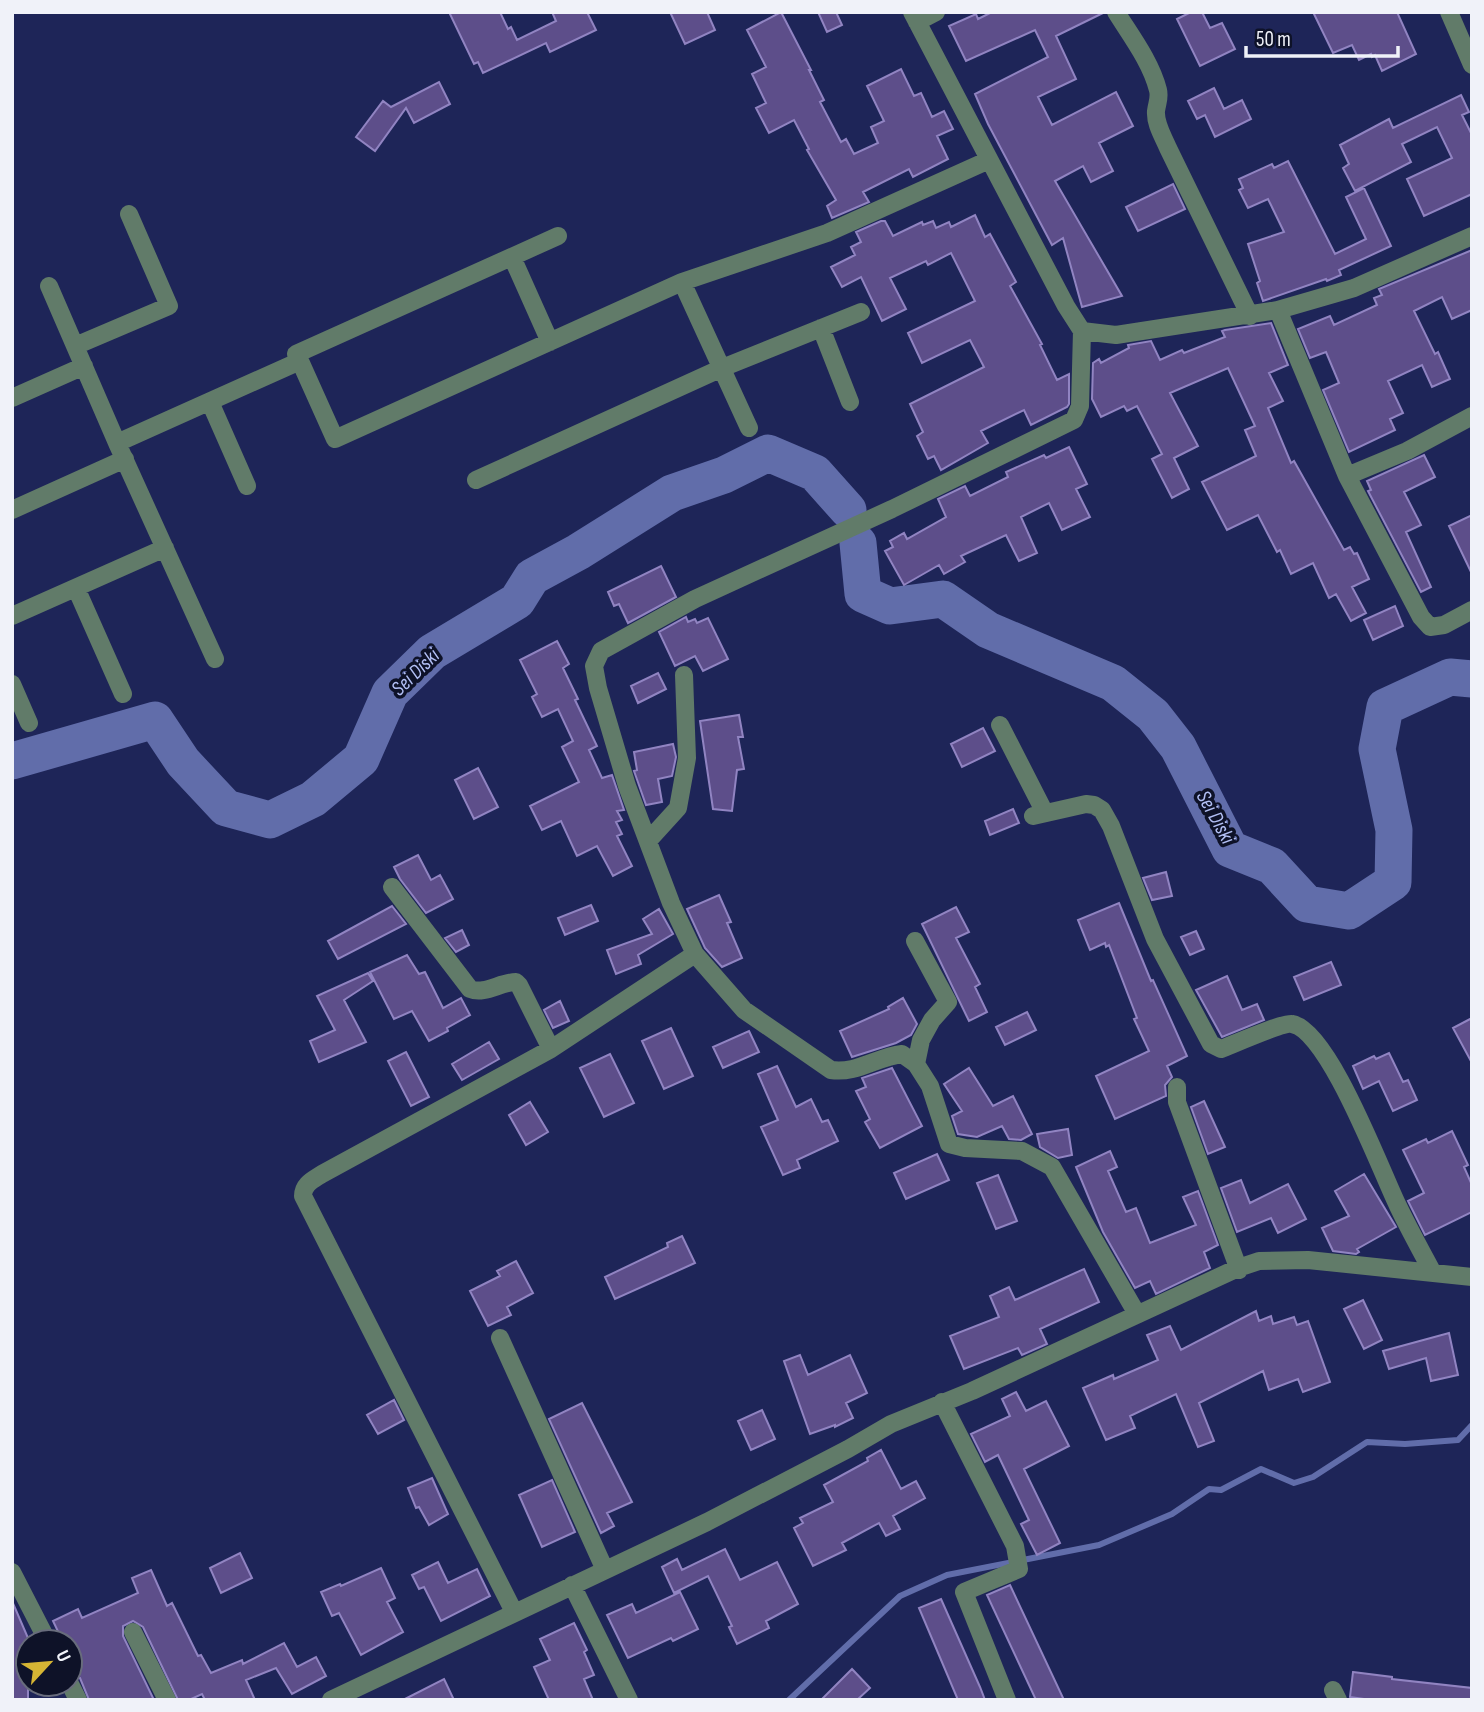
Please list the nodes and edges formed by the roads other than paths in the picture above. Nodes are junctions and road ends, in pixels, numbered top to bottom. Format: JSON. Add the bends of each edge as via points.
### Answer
{"nodes":[{"id":1,"x":936,"y":12,"type":"edge"},
{"id":2,"x":1116,"y":12,"type":"edge"},
{"id":3,"x":1449,"y":12,"type":"edge"},
{"id":4,"x":915,"y":17,"type":"edge"},
{"id":5,"x":1472,"y":65,"type":"edge"},
{"id":6,"x":989,"y":160,"type":"junction"},
{"id":7,"x":129,"y":214,"type":"dead end"},
{"id":8,"x":558,"y":236,"type":"dead end"},
{"id":9,"x":1472,"y":236,"type":"edge"},
{"id":10,"x":512,"y":257,"type":"junction"},
{"id":11,"x":682,"y":282,"type":"junction"},
{"id":12,"x":49,"y":286,"type":"dead end"},
{"id":13,"x":1278,"y":310,"type":"junction"},
{"id":14,"x":861,"y":312,"type":"dead end"},
{"id":15,"x":1250,"y":316,"type":"junction"},
{"id":16,"x":821,"y":328,"type":"junction"},
{"id":17,"x":1082,"y":331,"type":"junction"},
{"id":18,"x":550,"y":342,"type":"junction"},
{"id":19,"x":75,"y":346,"type":"junction"},
{"id":20,"x":300,"y":361,"type":"junction"},
{"id":21,"x":84,"y":366,"type":"junction"},
{"id":22,"x":722,"y":368,"type":"junction"},
{"id":23,"x":12,"y":398,"type":"edge"},
{"id":24,"x":210,"y":402,"type":"junction"},
{"id":25,"x":850,"y":402,"type":"dead end"},
{"id":26,"x":1472,"y":416,"type":"edge"},
{"id":27,"x":749,"y":428,"type":"dead end"},
{"id":28,"x":121,"y":451,"type":"junction"},
{"id":29,"x":1347,"y":476,"type":"junction"},
{"id":30,"x":476,"y":480,"type":"dead end"},
{"id":31,"x":247,"y":486,"type":"dead end"},
{"id":32,"x":12,"y":510,"type":"edge"},
{"id":33,"x":165,"y":548,"type":"junction"},
{"id":34,"x":76,"y":588,"type":"junction"},
{"id":35,"x":1472,"y":610,"type":"edge"},
{"id":36,"x":12,"y":616,"type":"edge"},
{"id":37,"x":215,"y":659,"type":"dead end"},
{"id":38,"x":684,"y":675,"type":"dead end"},
{"id":39,"x":12,"y":684,"type":"edge"},
{"id":40,"x":123,"y":694,"type":"dead end"},
{"id":41,"x":29,"y":723,"type":"dead end"},
{"id":42,"x":1000,"y":725,"type":"dead end"},
{"id":43,"x":648,"y":841,"type":"junction"},
{"id":44,"x":393,"y":887,"type":"dead end"},
{"id":45,"x":915,"y":941,"type":"dead end"},
{"id":46,"x":695,"y":954,"type":"junction"},
{"id":47,"x":551,"y":1049,"type":"junction"},
{"id":48,"x":916,"y":1064,"type":"junction"},
{"id":49,"x":1177,"y":1087,"type":"dead end"},
{"id":50,"x":1240,"y":1270,"type":"junction"},
{"id":51,"x":1433,"y":1273,"type":"junction"},
{"id":52,"x":1472,"y":1277,"type":"edge"},
{"id":53,"x":1137,"y":1314,"type":"junction"},
{"id":54,"x":500,"y":1338,"type":"dead end"},
{"id":55,"x":942,"y":1402,"type":"junction"},
{"id":56,"x":605,"y":1570,"type":"junction"},
{"id":57,"x":12,"y":1572,"type":"edge"},
{"id":58,"x":572,"y":1585,"type":"junction"},
{"id":59,"x":514,"y":1612,"type":"junction"},
{"id":60,"x":41,"y":1628,"type":"edge"},
{"id":61,"x":133,"y":1632,"type":"dead end"},
{"id":62,"x":167,"y":1700,"type":"edge"},
{"id":63,"x":331,"y":1700,"type":"edge"},
{"id":64,"x":629,"y":1700,"type":"edge"},
{"id":65,"x":1007,"y":1700,"type":"edge"}],
"edges":[{"from":1,"to":4,"type":"street"},
{"from":2,"to":15,"type":"street","via":[[1157,87],[1157,124]]},
{"from":3,"to":5,"type":"street"},
{"from":4,"to":6,"type":"street"},
{"from":6,"to":11,"type":"street","via":[[827,233]]},
{"from":6,"to":17,"type":"street"},
{"from":7,"to":19,"type":"street","via":[[169,306]]},
{"from":8,"to":10,"type":"street"},
{"from":9,"to":13,"type":"street","via":[[1354,288]]},
{"from":10,"to":18,"type":"street"},
{"from":10,"to":20,"type":"street","via":[[296,354]]},
{"from":11,"to":18,"type":"street"},
{"from":11,"to":22,"type":"street"},
{"from":12,"to":19,"type":"street"},
{"from":13,"to":15,"type":"street"},
{"from":13,"to":29,"type":"street"},
{"from":14,"to":16,"type":"street"},
{"from":15,"to":17,"type":"street","via":[[1116,335]]},
{"from":16,"to":22,"type":"street"},
{"from":16,"to":25,"type":"street"},
{"from":17,"to":43,"type":"street","via":[[1080,406],[1074,420],[695,599],[601,650],[594,666],[598,688]]},
{"from":18,"to":20,"type":"street","via":[[335,439]]},
{"from":19,"to":21,"type":"street"},
{"from":20,"to":24,"type":"street"},
{"from":21,"to":23,"type":"street"},
{"from":21,"to":28,"type":"street"},
{"from":22,"to":27,"type":"street"},
{"from":22,"to":30,"type":"street"},
{"from":24,"to":28,"type":"street"},
{"from":24,"to":31,"type":"street"},
{"from":26,"to":29,"type":"street"},
{"from":28,"to":32,"type":"street"},
{"from":28,"to":33,"type":"street"},
{"from":29,"to":35,"type":"street","via":[[1430,627]]},
{"from":33,"to":34,"type":"street"},
{"from":33,"to":37,"type":"street"},
{"from":34,"to":36,"type":"street"},
{"from":34,"to":40,"type":"street"},
{"from":38,"to":43,"type":"street","via":[[687,758],[678,808]]},
{"from":39,"to":41,"type":"street"},
{"from":42,"to":51,"type":"street","via":[[1039,814],[1086,804],[1102,810],[1155,939],[1211,1044],[1221,1049],[1284,1023],[1306,1030],[1316,1041]]},
{"from":43,"to":46,"type":"street"},
{"from":44,"to":47,"type":"street","via":[[470,989],[481,991],[510,982],[519,985]]},
{"from":45,"to":48,"type":"street","via":[[948,1002],[921,1040]]},
{"from":46,"to":47,"type":"street"},
{"from":46,"to":48,"type":"street","via":[[744,1010],[831,1070],[846,1073],[885,1056],[902,1054]]},
{"from":47,"to":59,"type":"street","via":[[322,1174],[303,1191]]},
{"from":48,"to":53,"type":"street","via":[[930,1086],[949,1144],[1022,1151],[1052,1167]]},
{"from":49,"to":50,"type":"street","via":[[1177,1102]]},
{"from":50,"to":51,"type":"street","via":[[1259,1261],[1283,1259]]},
{"from":50,"to":53,"type":"street"},
{"from":51,"to":52,"type":"street"},
{"from":53,"to":55,"type":"street"},
{"from":54,"to":56,"type":"street"},
{"from":55,"to":56,"type":"street"},
{"from":55,"to":65,"type":"street","via":[[1015,1546],[1019,1569],[964,1592]]},
{"from":56,"to":58,"type":"street"},
{"from":57,"to":60,"type":"street"},
{"from":58,"to":59,"type":"street"},
{"from":58,"to":64,"type":"street"},
{"from":59,"to":63,"type":"street"},
{"from":61,"to":62,"type":"street"}]}
